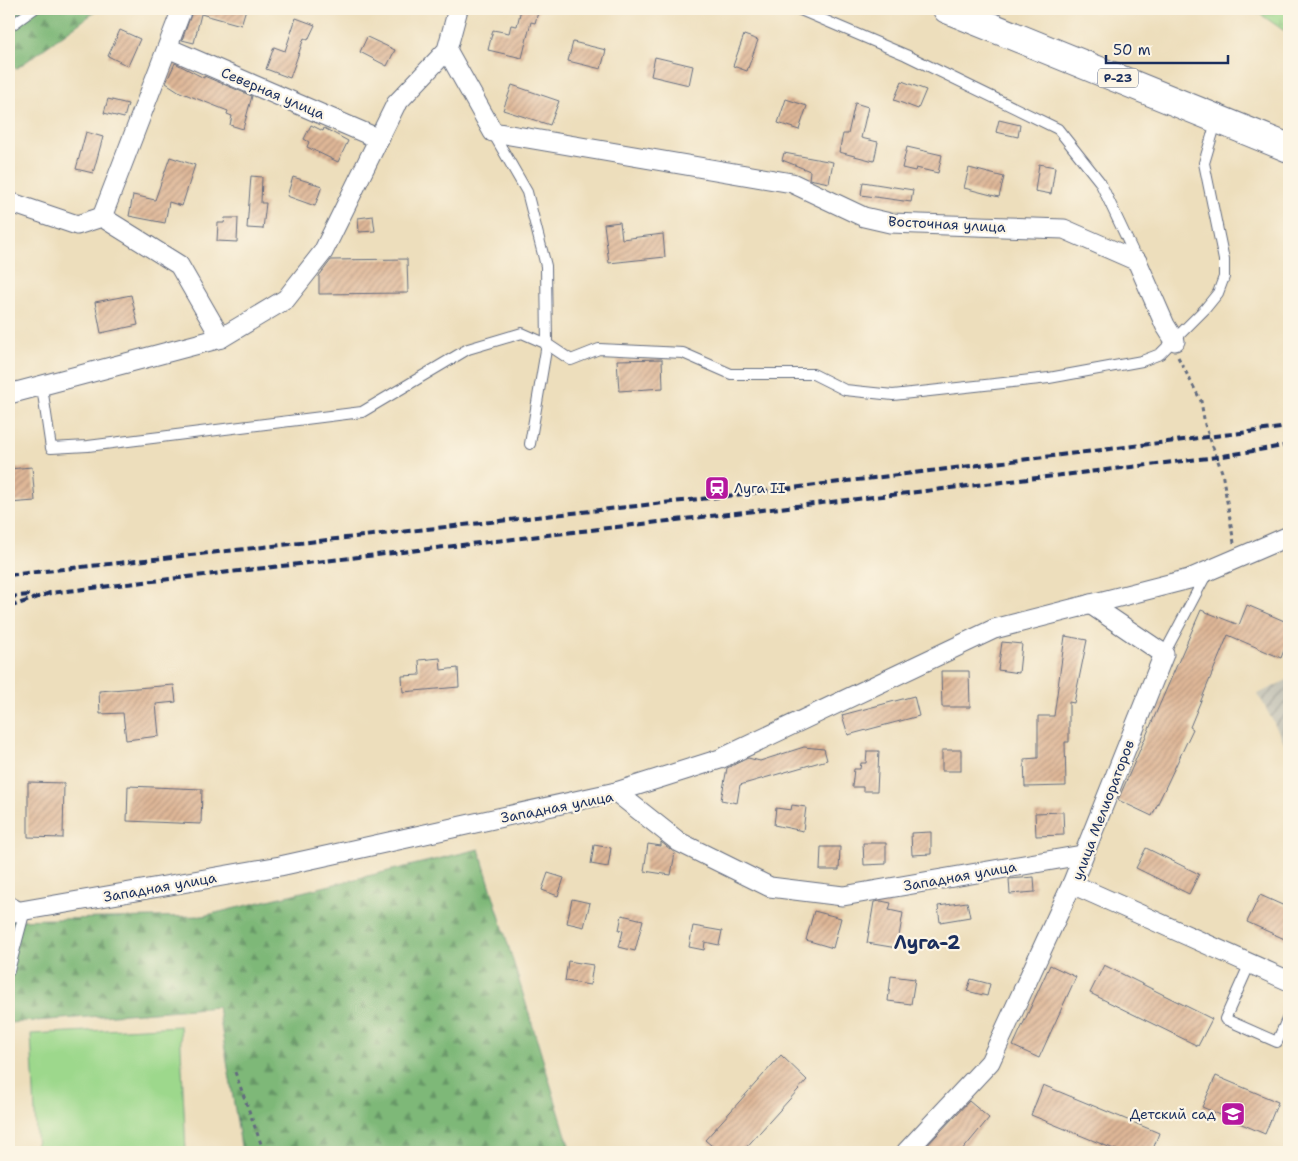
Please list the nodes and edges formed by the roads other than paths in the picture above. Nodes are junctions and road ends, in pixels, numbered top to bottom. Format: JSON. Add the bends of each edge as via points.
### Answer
{"nodes":[{"id":1,"x":34,"y":9,"type":"edge"},
{"id":2,"x":182,"y":9,"type":"edge"},
{"id":3,"x":458,"y":9,"type":"edge"},
{"id":4,"x":798,"y":9,"type":"edge"},
{"id":5,"x":947,"y":9,"type":"edge"},
{"id":6,"x":9,"y":27,"type":"edge"},
{"id":7,"x":168,"y":48,"type":"junction"},
{"id":8,"x":447,"y":50,"type":"junction"},
{"id":9,"x":1218,"y":118,"type":"junction"},
{"id":10,"x":493,"y":132,"type":"junction"},
{"id":11,"x":379,"y":139,"type":"junction"},
{"id":12,"x":1289,"y":148,"type":"edge"},
{"id":13,"x":9,"y":202,"type":"edge"},
{"id":14,"x":102,"y":217,"type":"junction"},
{"id":15,"x":1137,"y":261,"type":"junction"},
{"id":16,"x":221,"y":338,"type":"junction"},
{"id":17,"x":1175,"y":341,"type":"junction"},
{"id":18,"x":547,"y":344,"type":"junction"},
{"id":19,"x":42,"y":387,"type":"junction"},
{"id":20,"x":9,"y":394,"type":"edge"},
{"id":21,"x":530,"y":444,"type":"dead end"},
{"id":22,"x":1289,"y":536,"type":"edge"},
{"id":23,"x":1208,"y":571,"type":"junction"},
{"id":24,"x":1090,"y":604,"type":"junction"},
{"id":25,"x":1164,"y":654,"type":"junction"},
{"id":26,"x":616,"y":792,"type":"junction"},
{"id":27,"x":1082,"y":855,"type":"junction"},
{"id":28,"x":1072,"y":884,"type":"junction"},
{"id":29,"x":14,"y":908,"type":"edge"},
{"id":30,"x":1250,"y":963,"type":"junction"},
{"id":31,"x":9,"y":971,"type":"edge"},
{"id":32,"x":1289,"y":981,"type":"edge"},
{"id":33,"x":1289,"y":1014,"type":"edge"},
{"id":34,"x":906,"y":1152,"type":"edge"}],
"edges":[{"from":1,"to":6,"type":"lane"},
{"from":2,"to":7,"type":"street"},
{"from":3,"to":8,"type":"street"},
{"from":4,"to":15,"type":"lane","via":[[906,55],[1058,129],[1100,182]]},
{"from":5,"to":9,"type":"main road","number":"Р-23"},
{"from":7,"to":11,"type":"street","name":"Северная улица"},
{"from":7,"to":14,"type":"street"},
{"from":8,"to":10,"type":"street"},
{"from":8,"to":11,"type":"street","via":[[396,104]]},
{"from":9,"to":12,"type":"main road","number":"Р-23"},
{"from":9,"to":17,"type":"lane","via":[[1204,163],[1224,260],[1224,277],[1218,293]]},
{"from":10,"to":15,"type":"street","name":"Восточная улица","via":[[792,183],[864,217],[890,223],[1064,229]]},
{"from":10,"to":18,"type":"lane","via":[[527,192],[532,210],[546,266]]},
{"from":11,"to":16,"type":"street","via":[[323,252],[286,299]]},
{"from":13,"to":14,"type":"street","via":[[77,225]]},
{"from":14,"to":16,"type":"street","via":[[179,266]]},
{"from":15,"to":17,"type":"street","via":[[1164,325]]},
{"from":16,"to":19,"type":"street"},
{"from":17,"to":18,"type":"lane","via":[[1160,354],[1142,361],[1049,378],[893,395],[845,390],[813,374],[730,374],[683,353],[600,349],[571,360]]},
{"from":18,"to":19,"type":"lane","via":[[522,333],[468,349],[362,412],[88,446],[51,448]]},
{"from":18,"to":21,"type":"lane"},
{"from":19,"to":20,"type":"street"},
{"from":22,"to":23,"type":"street"},
{"from":23,"to":24,"type":"street","via":[[1189,579]]},
{"from":23,"to":25,"type":"lane"},
{"from":24,"to":25,"type":"street"},
{"from":24,"to":26,"type":"street","via":[[994,629],[720,759]]},
{"from":25,"to":27,"type":"street","name":"улица Мелиораторов"},
{"from":26,"to":27,"type":"street","name":"Западная улица","via":[[679,842],[770,887],[843,896]]},
{"from":26,"to":29,"type":"street","name":"Западная улица","via":[[280,866]]},
{"from":27,"to":28,"type":"street","name":"улица Мелиораторов"},
{"from":28,"to":30,"type":"street","name":"улица Мелиораторов"},
{"from":28,"to":34,"type":"street","via":[[990,1062]]},
{"from":29,"to":31,"type":"lane"},
{"from":30,"to":32,"type":"street","name":"улица Мелиораторов"},
{"from":30,"to":33,"type":"lane","via":[[1225,1019],[1277,1042]]}]}
